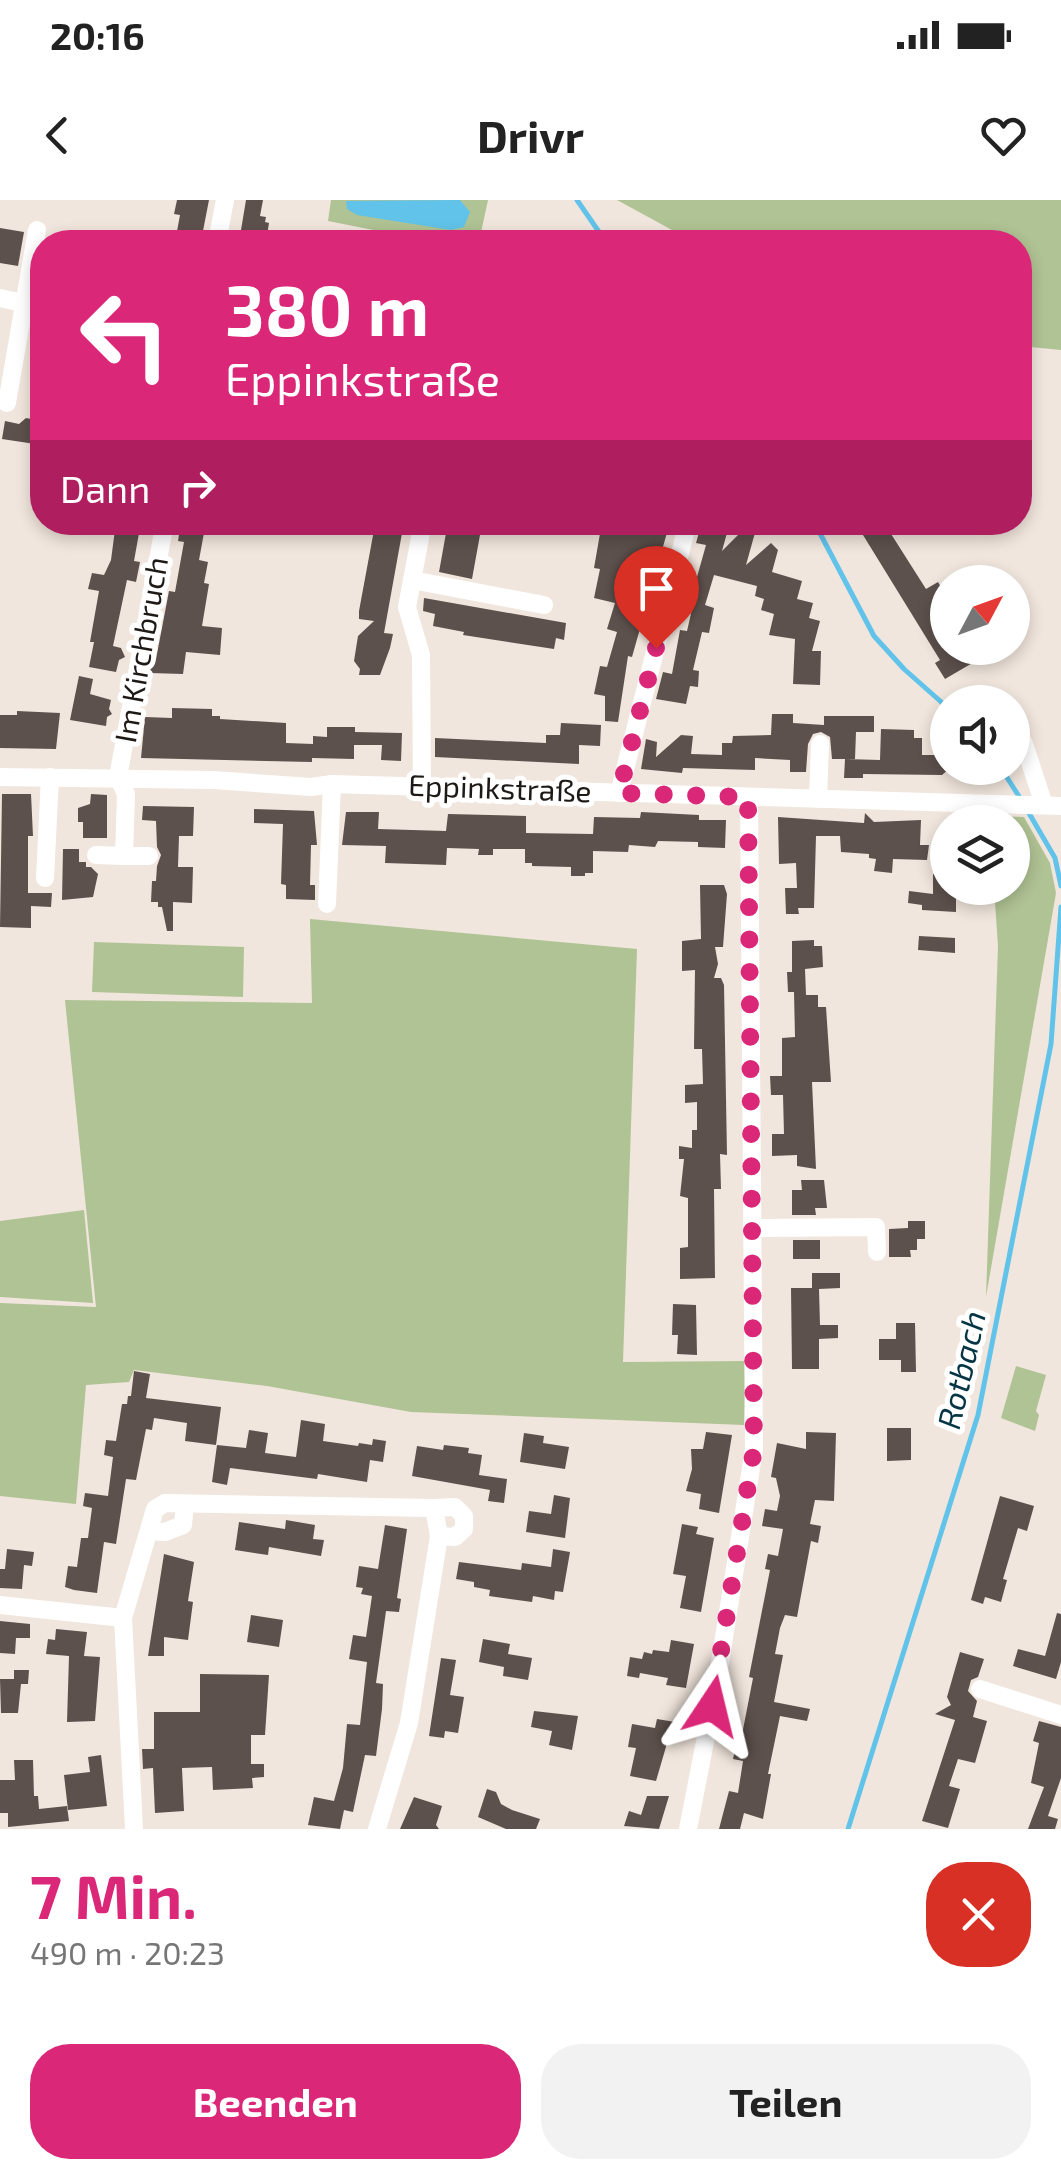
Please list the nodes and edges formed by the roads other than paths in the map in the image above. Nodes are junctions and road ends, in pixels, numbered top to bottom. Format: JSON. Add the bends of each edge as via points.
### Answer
{"nodes":[{"id":1,"x":225,"y":200,"type":"edge"},
{"id":2,"x":219,"y":230,"type":"edge"},
{"id":3,"x":30,"y":267,"type":"edge"},
{"id":4,"x":0,"y":298,"type":"edge"},
{"id":5,"x":23,"y":304,"type":"junction"},
{"id":6,"x":8,"y":403,"type":"dead end"},
{"id":7,"x":163,"y":535,"type":"edge"},
{"id":8,"x":421,"y":535,"type":"edge"},
{"id":9,"x":685,"y":535,"type":"edge"},
{"id":10,"x":412,"y":580,"type":"junction"},
{"id":11,"x":544,"y":606,"type":"dead end"},
{"id":12,"x":820,"y":744,"type":"dead end"},
{"id":13,"x":1030,"y":759,"type":"edge"},
{"id":14,"x":0,"y":776,"type":"edge"},
{"id":15,"x":50,"y":777,"type":"junction"},
{"id":16,"x":118,"y":777,"type":"junction"},
{"id":17,"x":332,"y":784,"type":"junction"},
{"id":18,"x":422,"y":787,"type":"junction"},
{"id":19,"x":619,"y":793,"type":"junction"},
{"id":20,"x":748,"y":797,"type":"junction"},
{"id":21,"x":818,"y":799,"type":"junction"},
{"id":22,"x":1049,"y":806,"type":"edge"},
{"id":23,"x":96,"y":854,"type":"dead end"},
{"id":24,"x":124,"y":856,"type":"junction"},
{"id":25,"x":149,"y":856,"type":"dead end"},
{"id":26,"x":45,"y":878,"type":"dead end"},
{"id":27,"x":326,"y":904,"type":"dead end"},
{"id":28,"x":753,"y":1228,"type":"junction"},
{"id":29,"x":877,"y":1252,"type":"dead end"},
{"id":30,"x":434,"y":1508,"type":"junction"},
{"id":31,"x":438,"y":1536,"type":"junction"},
{"id":32,"x":0,"y":1605,"type":"edge"},
{"id":33,"x":123,"y":1618,"type":"junction"},
{"id":34,"x":980,"y":1689,"type":"dead end"},
{"id":35,"x":1061,"y":1715,"type":"edge"},
{"id":36,"x":134,"y":1829,"type":"edge"},
{"id":37,"x":377,"y":1829,"type":"edge"},
{"id":38,"x":688,"y":1829,"type":"edge"}],
"edges":[{"from":1,"to":2,"type":"street"},
{"from":3,"to":5,"type":"street"},
{"from":4,"to":5,"type":"street"},
{"from":5,"to":6,"type":"street"},
{"from":7,"to":16,"type":"street","name":"Im Kirchbruch"},
{"from":8,"to":10,"type":"street"},
{"from":9,"to":19,"type":"street"},
{"from":10,"to":11,"type":"street"},
{"from":10,"to":18,"type":"street","via":[[407,607],[421,655]]},
{"from":12,"to":21,"type":"street"},
{"from":13,"to":22,"type":"street"},
{"from":14,"to":15,"type":"street","name":"Eppinkstraße"},
{"from":15,"to":16,"type":"street","name":"Eppinkstraße"},
{"from":15,"to":26,"type":"street"},
{"from":16,"to":17,"type":"street","name":"Eppinkstraße"},
{"from":16,"to":24,"type":"street","via":[[126,794]]},
{"from":17,"to":18,"type":"street","name":"Eppinkstraße"},
{"from":17,"to":27,"type":"street"},
{"from":18,"to":19,"type":"street","name":"Eppinkstraße"},
{"from":19,"to":20,"type":"street","name":"Eppinkstraße"},
{"from":20,"to":21,"type":"street","name":"Eppinkstraße"},
{"from":20,"to":28,"type":"street"},
{"from":21,"to":22,"type":"street","name":"Eppinkstraße"},
{"from":23,"to":24,"type":"street"},
{"from":24,"to":25,"type":"street"},
{"from":28,"to":29,"type":"street","via":[[876,1227]]},
{"from":28,"to":38,"type":"street","via":[[754,1449]]},
{"from":30,"to":31,"type":"street"},
{"from":30,"to":31,"type":"street","via":[[454,1508],[466,1520],[459,1535]]},
{"from":30,"to":33,"type":"street","via":[[185,1504],[184,1525],[150,1530]]},
{"from":31,"to":37,"type":"street","via":[[410,1723]]},
{"from":32,"to":33,"type":"street"},
{"from":33,"to":36,"type":"street"},
{"from":34,"to":35,"type":"street"}]}
